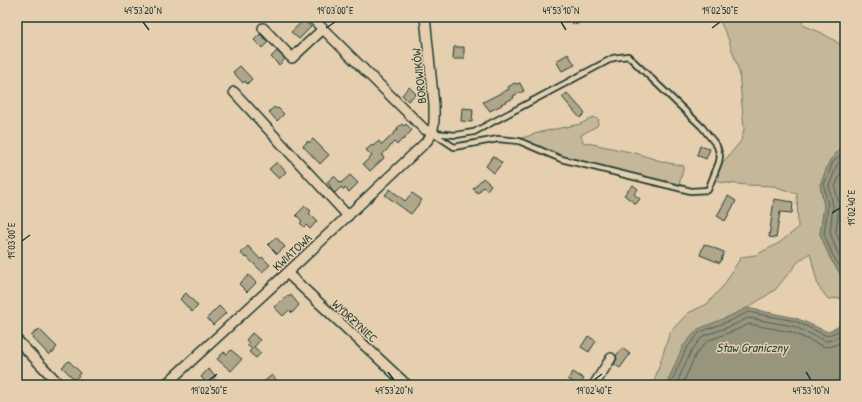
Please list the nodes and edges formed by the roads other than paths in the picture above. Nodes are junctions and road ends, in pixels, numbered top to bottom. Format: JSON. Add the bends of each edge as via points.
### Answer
{"nodes":[{"id":1,"x":311,"y":17,"type":"edge"},
{"id":2,"x":425,"y":17,"type":"edge"},
{"id":3,"x":263,"y":28,"type":"dead end"},
{"id":4,"x":323,"y":29,"type":"junction"},
{"id":5,"x":234,"y":92,"type":"dead end"},
{"id":6,"x":433,"y":133,"type":"junction"},
{"id":7,"x":348,"y":216,"type":"junction"},
{"id":8,"x":286,"y":273,"type":"junction"},
{"id":9,"x":17,"y":340,"type":"edge"},
{"id":10,"x":611,"y":358,"type":"dead end"},
{"id":11,"x":60,"y":385,"type":"edge"},
{"id":12,"x":165,"y":385,"type":"edge"},
{"id":13,"x":407,"y":385,"type":"edge"},
{"id":14,"x":594,"y":385,"type":"edge"}],
"edges":[{"from":1,"to":4,"type":"street"},
{"from":2,"to":6,"type":"street","name":"BOROWIKÓW","via":[[434,105]]},
{"from":3,"to":4,"type":"street","via":[[292,58]]},
{"from":4,"to":6,"type":"street","via":[[424,128]]},
{"from":5,"to":7,"type":"street"},
{"from":6,"to":6,"type":"lane","via":[[456,135],[474,132],[613,58],[628,56],[702,127],[717,146],[720,156],[708,190],[691,191],[561,159],[519,141],[498,139],[454,147]]},
{"from":6,"to":7,"type":"street","name":"KWIATOWA"},
{"from":7,"to":8,"type":"street","name":"KWIATOWA"},
{"from":8,"to":12,"type":"street","name":"KWIATOWA"},
{"from":8,"to":13,"type":"street","name":"WYDRZYNIEC"},
{"from":9,"to":11,"type":"street"},
{"from":10,"to":14,"type":"street"}]}
